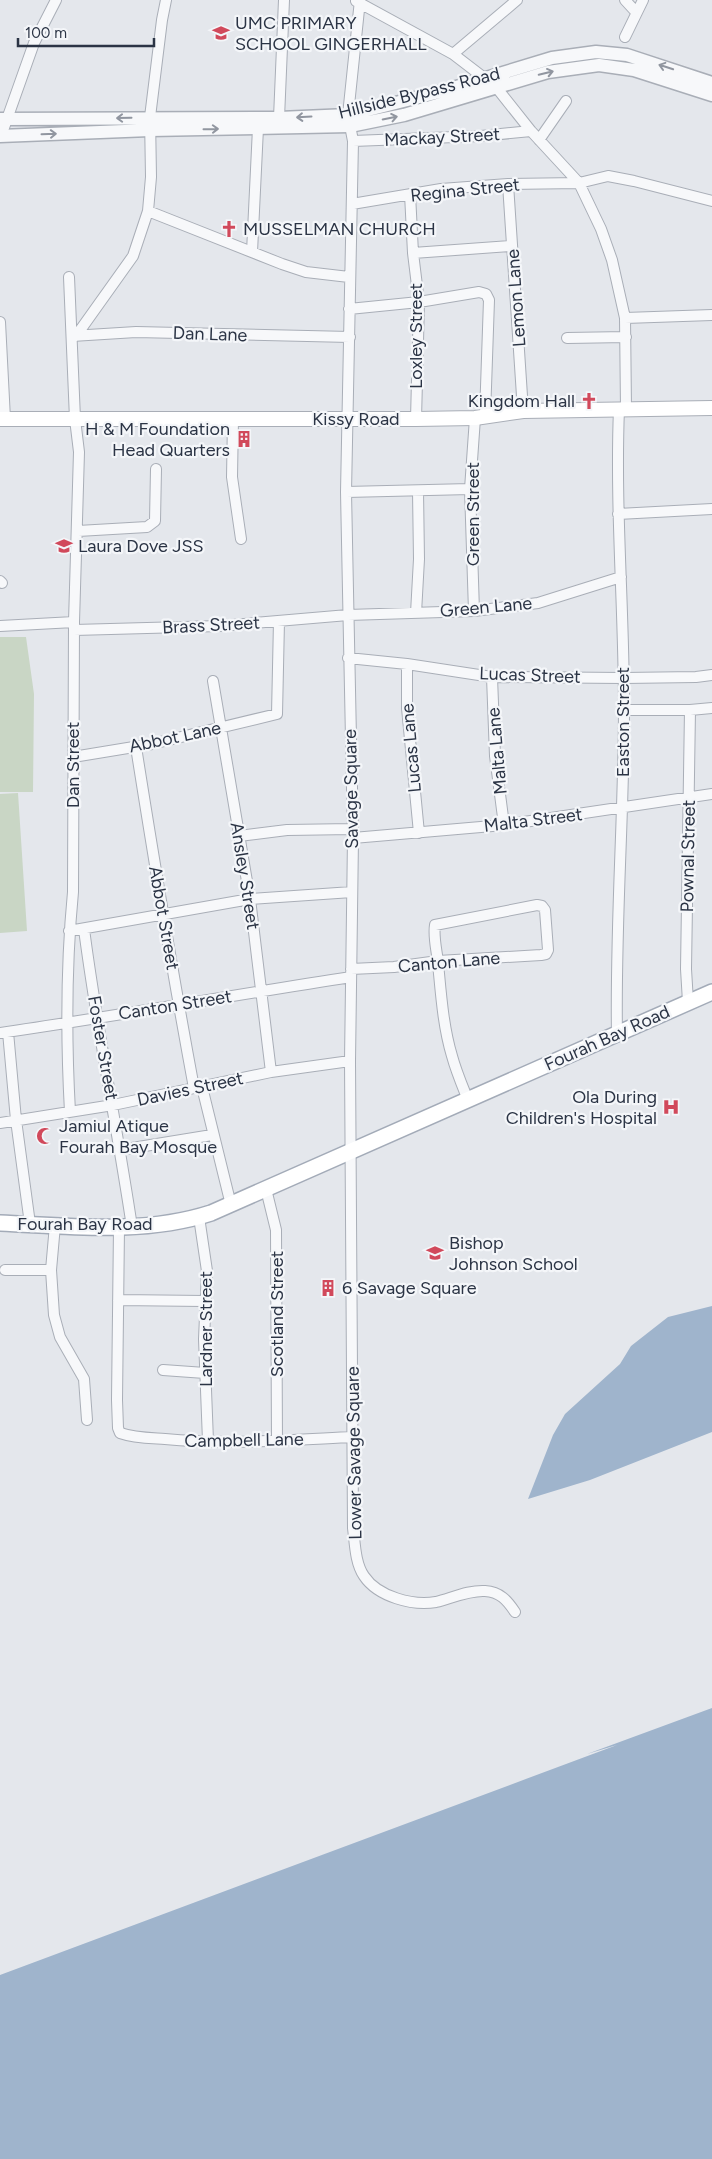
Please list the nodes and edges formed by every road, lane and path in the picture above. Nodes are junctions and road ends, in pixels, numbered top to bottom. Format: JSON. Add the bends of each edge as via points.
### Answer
{"nodes":[{"id":1,"x":56,"y":0,"type":"edge"},
{"id":2,"x":166,"y":0,"type":"edge"},
{"id":3,"x":284,"y":0,"type":"edge"},
{"id":4,"x":517,"y":0,"type":"edge"},
{"id":5,"x":625,"y":0,"type":"edge"},
{"id":6,"x":643,"y":0,"type":"edge"},
{"id":7,"x":358,"y":1,"type":"edge"},
{"id":8,"x":636,"y":12,"type":"junction"},
{"id":9,"x":625,"y":36,"type":"dead end"},
{"id":10,"x":453,"y":54,"type":"junction"},
{"id":11,"x":483,"y":78,"type":"junction"},
{"id":12,"x":712,"y":84,"type":"edge"},
{"id":13,"x":496,"y":87,"type":"junction"},
{"id":14,"x":712,"y":95,"type":"edge"},
{"id":15,"x":566,"y":101,"type":"dead end"},
{"id":16,"x":279,"y":118,"type":"junction"},
{"id":17,"x":3,"y":119,"type":"edge"},
{"id":18,"x":349,"y":120,"type":"junction"},
{"id":19,"x":150,"y":124,"type":"junction"},
{"id":20,"x":258,"y":128,"type":"junction"},
{"id":21,"x":531,"y":131,"type":"junction"},
{"id":22,"x":1,"y":136,"type":"edge"},
{"id":23,"x":539,"y":140,"type":"junction"},
{"id":24,"x":352,"y":141,"type":"junction"},
{"id":25,"x":579,"y":183,"type":"junction"},
{"id":26,"x":508,"y":184,"type":"junction"},
{"id":27,"x":410,"y":194,"type":"junction"},
{"id":28,"x":712,"y":201,"type":"edge"},
{"id":29,"x":352,"y":204,"type":"junction"},
{"id":30,"x":148,"y":211,"type":"junction"},
{"id":31,"x":512,"y":246,"type":"junction"},
{"id":32,"x":252,"y":252,"type":"junction"},
{"id":33,"x":413,"y":253,"type":"junction"},
{"id":34,"x":68,"y":277,"type":"dead end"},
{"id":35,"x":349,"y":277,"type":"junction"},
{"id":36,"x":419,"y":302,"type":"junction"},
{"id":37,"x":349,"y":309,"type":"junction"},
{"id":38,"x":712,"y":316,"type":"edge"},
{"id":39,"x":625,"y":318,"type":"junction"},
{"id":40,"x":0,"y":322,"type":"edge"},
{"id":41,"x":73,"y":336,"type":"junction"},
{"id":42,"x":350,"y":337,"type":"junction"},
{"id":43,"x":626,"y":337,"type":"junction"},
{"id":44,"x":567,"y":338,"type":"dead end"},
{"id":45,"x":712,"y":408,"type":"edge"},
{"id":46,"x":623,"y":409,"type":"junction"},
{"id":47,"x":523,"y":412,"type":"junction"},
{"id":48,"x":480,"y":417,"type":"junction"},
{"id":49,"x":2,"y":419,"type":"edge"},
{"id":50,"x":76,"y":419,"type":"junction"},
{"id":51,"x":233,"y":419,"type":"junction"},
{"id":52,"x":347,"y":419,"type":"junction"},
{"id":53,"x":416,"y":419,"type":"junction"},
{"id":54,"x":156,"y":469,"type":"dead end"},
{"id":55,"x":470,"y":489,"type":"junction"},
{"id":56,"x":418,"y":491,"type":"junction"},
{"id":57,"x":346,"y":492,"type":"junction"},
{"id":58,"x":712,"y":510,"type":"edge"},
{"id":59,"x":618,"y":514,"type":"junction"},
{"id":60,"x":78,"y":531,"type":"junction"},
{"id":61,"x":240,"y":539,"type":"dead end"},
{"id":62,"x":621,"y":577,"type":"junction"},
{"id":63,"x":474,"y":611,"type":"junction"},
{"id":64,"x":416,"y":613,"type":"junction"},
{"id":65,"x":348,"y":615,"type":"junction"},
{"id":66,"x":280,"y":621,"type":"junction"},
{"id":67,"x":0,"y":626,"type":"edge"},
{"id":68,"x":74,"y":626,"type":"junction"},
{"id":69,"x":348,"y":658,"type":"junction"},
{"id":70,"x":407,"y":664,"type":"junction"},
{"id":71,"x":712,"y":675,"type":"edge"},
{"id":72,"x":492,"y":677,"type":"junction"},
{"id":73,"x":624,"y":678,"type":"junction"},
{"id":74,"x":213,"y":681,"type":"dead end"},
{"id":75,"x":712,"y":708,"type":"edge"},
{"id":76,"x":624,"y":710,"type":"junction"},
{"id":77,"x":690,"y":710,"type":"junction"},
{"id":78,"x":221,"y":728,"type":"junction"},
{"id":79,"x":136,"y":747,"type":"junction"},
{"id":80,"x":73,"y":757,"type":"junction"},
{"id":81,"x":712,"y":794,"type":"edge"},
{"id":82,"x":688,"y":798,"type":"junction"},
{"id":83,"x":622,"y":808,"type":"junction"},
{"id":84,"x":504,"y":825,"type":"junction"},
{"id":85,"x":419,"y":833,"type":"junction"},
{"id":86,"x":352,"y":834,"type":"junction"},
{"id":87,"x":238,"y":836,"type":"junction"},
{"id":88,"x":352,"y":892,"type":"junction"},
{"id":89,"x":250,"y":899,"type":"junction"},
{"id":90,"x":162,"y":915,"type":"junction"},
{"id":91,"x":84,"y":928,"type":"junction"},
{"id":92,"x":69,"y":931,"type":"junction"},
{"id":93,"x":438,"y":961,"type":"junction"},
{"id":94,"x":351,"y":973,"type":"junction"},
{"id":95,"x":263,"y":990,"type":"junction"},
{"id":96,"x":712,"y":992,"type":"edge"},
{"id":97,"x":712,"y":1001,"type":"edge"},
{"id":98,"x":688,"y":1002,"type":"junction"},
{"id":99,"x":178,"y":1005,"type":"junction"},
{"id":100,"x":96,"y":1018,"type":"junction"},
{"id":101,"x":67,"y":1024,"type":"junction"},
{"id":102,"x":4,"y":1033,"type":"edge"},
{"id":103,"x":617,"y":1035,"type":"junction"},
{"id":104,"x":350,"y":1061,"type":"junction"},
{"id":105,"x":271,"y":1072,"type":"junction"},
{"id":106,"x":198,"y":1088,"type":"junction"},
{"id":107,"x":499,"y":1091,"type":"junction"},
{"id":108,"x":468,"y":1100,"type":"junction"},
{"id":109,"x":113,"y":1105,"type":"junction"},
{"id":110,"x":70,"y":1112,"type":"junction"},
{"id":111,"x":16,"y":1120,"type":"junction"},
{"id":112,"x":0,"y":1124,"type":"edge"},
{"id":113,"x":400,"y":1135,"type":"junction"},
{"id":114,"x":212,"y":1136,"type":"junction"},
{"id":115,"x":120,"y":1150,"type":"junction"},
{"id":116,"x":346,"y":1156,"type":"junction"},
{"id":117,"x":266,"y":1189,"type":"junction"},
{"id":118,"x":231,"y":1204,"type":"junction"},
{"id":119,"x":198,"y":1217,"type":"junction"},
{"id":120,"x":0,"y":1223,"type":"edge"},
{"id":121,"x":30,"y":1224,"type":"junction"},
{"id":122,"x":54,"y":1225,"type":"junction"},
{"id":123,"x":125,"y":1227,"type":"junction"},
{"id":124,"x":5,"y":1270,"type":"dead end"},
{"id":125,"x":51,"y":1270,"type":"junction"},
{"id":126,"x":118,"y":1300,"type":"junction"},
{"id":127,"x":204,"y":1301,"type":"junction"},
{"id":128,"x":163,"y":1370,"type":"dead end"},
{"id":129,"x":205,"y":1373,"type":"junction"},
{"id":130,"x":88,"y":1420,"type":"dead end"},
{"id":131,"x":353,"y":1437,"type":"junction"},
{"id":132,"x":208,"y":1441,"type":"junction"},
{"id":133,"x":277,"y":1441,"type":"junction"},
{"id":134,"x":515,"y":1612,"type":"dead end"}],
"edges":[{"from":1,"to":17,"type":"street","via":[[34,43]]},
{"from":2,"to":19,"type":"street"},
{"from":3,"to":16,"type":"street"},
{"from":4,"to":10,"type":"street"},
{"from":5,"to":8,"type":"street"},
{"from":6,"to":8,"type":"street"},
{"from":7,"to":10,"type":"street","name":"Easton Street"},
{"from":7,"to":18,"type":"street","name":"Savage Square"},
{"from":8,"to":9,"type":"street"},
{"from":10,"to":11,"type":"street","name":"Easton Street"},
{"from":12,"to":11,"type":"street","name":"Hillside Bypass Road","one_way":true,"via":[[627,55],[596,52],[552,58]]},
{"from":11,"to":13,"type":"street","name":"Easton Street"},
{"from":11,"to":18,"type":"street","name":"Hillside Bypass Road"},
{"from":13,"to":14,"type":"street","name":"Hillside Bypass Road","one_way":true,"via":[[548,72],[599,65],[634,70]]},
{"from":18,"to":13,"type":"street","name":"Hillside Bypass Road","one_way":true,"via":[[404,115]]},
{"from":13,"to":21,"type":"street","name":"Easton Street"},
{"from":15,"to":23,"type":"street"},
{"from":18,"to":16,"type":"street","name":"Hillside Bypass Road","one_way":true},
{"from":16,"to":19,"type":"street","name":"Hillside Bypass Road"},
{"from":19,"to":17,"type":"street","name":"Hillside Bypass Road","one_way":true},
{"from":17,"to":22,"type":"street"},
{"from":18,"to":20,"type":"street","name":"Hillside Bypass Road","via":[[314,128]]},
{"from":18,"to":24,"type":"street","name":"Savage Square"},
{"from":19,"to":20,"type":"street","name":"Hillside Bypass Road","one_way":true},
{"from":22,"to":19,"type":"street","name":"Hillside Bypass Road","one_way":true},
{"from":19,"to":30,"type":"street"},
{"from":20,"to":32,"type":"street"},
{"from":21,"to":23,"type":"street","name":"Easton Street"},
{"from":21,"to":24,"type":"street","name":"Mackay Street"},
{"from":23,"to":25,"type":"street","name":"Easton Street"},
{"from":24,"to":29,"type":"street","name":"Savage Square"},
{"from":25,"to":26,"type":"street","name":"Regina Street"},
{"from":25,"to":28,"type":"street","name":"Regina Street","via":[[608,176]]},
{"from":25,"to":39,"type":"street","name":"Easton Street","via":[[612,260]]},
{"from":26,"to":27,"type":"street","name":"Regina Street"},
{"from":26,"to":31,"type":"street","name":"Lemon Lane"},
{"from":27,"to":29,"type":"street","name":"Regina Street"},
{"from":27,"to":33,"type":"street","name":"Loxley Street"},
{"from":29,"to":35,"type":"street","name":"Savage Square"},
{"from":30,"to":32,"type":"street"},
{"from":30,"to":41,"type":"street","via":[[133,256]]},
{"from":31,"to":33,"type":"street"},
{"from":31,"to":47,"type":"street","name":"Lemon Lane"},
{"from":32,"to":35,"type":"street","via":[[306,272]]},
{"from":33,"to":36,"type":"street","name":"Loxley Street"},
{"from":34,"to":41,"type":"street","name":"Dan Street"},
{"from":35,"to":37,"type":"street","name":"Savage Square"},
{"from":36,"to":37,"type":"street"},
{"from":36,"to":48,"type":"street","name":"Green Street","via":[[479,292],[486,294],[489,300]]},
{"from":36,"to":53,"type":"street","name":"Loxley Street"},
{"from":37,"to":42,"type":"street","name":"Savage Square"},
{"from":38,"to":39,"type":"street"},
{"from":39,"to":43,"type":"street","name":"Easton Street"},
{"from":40,"to":49,"type":"street"},
{"from":41,"to":42,"type":"street","name":"Dan Lane","via":[[136,332]]},
{"from":41,"to":50,"type":"street","name":"Dan Street"},
{"from":42,"to":52,"type":"street","name":"Savage Square"},
{"from":43,"to":44,"type":"street"},
{"from":43,"to":46,"type":"street","name":"Easton Street"},
{"from":45,"to":46,"type":"main road","name":"Kissy Road"},
{"from":46,"to":47,"type":"main road","name":"Kissy Road"},
{"from":46,"to":59,"type":"street","name":"Easton Street"},
{"from":47,"to":48,"type":"main road","name":"Kissy Road"},
{"from":48,"to":53,"type":"main road","name":"Kissy Road"},
{"from":48,"to":55,"type":"street","name":"Green Street"},
{"from":49,"to":50,"type":"main road","name":"Kissy Road"},
{"from":50,"to":51,"type":"main road","name":"Kissy Road"},
{"from":50,"to":60,"type":"street","name":"Dan Street"},
{"from":51,"to":52,"type":"main road","name":"Kissy Road"},
{"from":51,"to":61,"type":"street","via":[[232,477]]},
{"from":52,"to":53,"type":"main road","name":"Kissy Road"},
{"from":52,"to":57,"type":"street","name":"Savage Square"},
{"from":54,"to":60,"type":"street","via":[[155,521],[152,524],[147,527]]},
{"from":55,"to":56,"type":"street"},
{"from":55,"to":63,"type":"street","name":"Green Street"},
{"from":56,"to":57,"type":"street"},
{"from":56,"to":64,"type":"street"},
{"from":57,"to":65,"type":"street","name":"Savage Square"},
{"from":58,"to":59,"type":"street"},
{"from":59,"to":62,"type":"street","name":"Easton Street"},
{"from":60,"to":68,"type":"street","name":"Dan Street"},
{"from":62,"to":63,"type":"street","name":"Green Lane","via":[[538,603]]},
{"from":62,"to":73,"type":"street","name":"Easton Street"},
{"from":63,"to":64,"type":"street","name":"Green Lane"},
{"from":64,"to":65,"type":"street","name":"Green Lane"},
{"from":65,"to":66,"type":"street","name":"Brass Street"},
{"from":65,"to":69,"type":"street","name":"Savage Square"},
{"from":66,"to":68,"type":"street","name":"Brass Street","via":[[211,626]]},
{"from":66,"to":78,"type":"street","name":"Abbot Lane","via":[[277,714]]},
{"from":67,"to":68,"type":"street","name":"Brass Street"},
{"from":68,"to":80,"type":"street","name":"Dan Street"},
{"from":69,"to":70,"type":"street","name":"Lucas Street"},
{"from":69,"to":86,"type":"street","name":"Savage Square"},
{"from":70,"to":72,"type":"street","name":"Lucas Street"},
{"from":70,"to":85,"type":"street","name":"Lucas Lane","via":[[407,708]]},
{"from":71,"to":73,"type":"street","name":"Lucas Street"},
{"from":72,"to":73,"type":"street","name":"Lucas Street"},
{"from":72,"to":84,"type":"street","name":"Malta Lane","via":[[495,756]]},
{"from":73,"to":76,"type":"street","name":"Easton Street"},
{"from":74,"to":78,"type":"street","name":"Ansley Street"},
{"from":75,"to":77,"type":"street"},
{"from":76,"to":77,"type":"street"},
{"from":76,"to":83,"type":"street","name":"Easton Street"},
{"from":77,"to":82,"type":"street","name":"Pownal Street"},
{"from":78,"to":79,"type":"street","name":"Abbot Lane"},
{"from":78,"to":87,"type":"street","name":"Ansley Street"},
{"from":79,"to":80,"type":"street","name":"Abbot Lane"},
{"from":79,"to":90,"type":"street","name":"Abbot Street"},
{"from":80,"to":92,"type":"street","name":"Dan Street","via":[[73,892]]},
{"from":81,"to":82,"type":"street","name":"Malta Street"},
{"from":82,"to":83,"type":"street","name":"Malta Street"},
{"from":82,"to":98,"type":"street","name":"Pownal Street"},
{"from":83,"to":84,"type":"street","name":"Malta Street"},
{"from":83,"to":103,"type":"street","name":"Easton Street"},
{"from":84,"to":85,"type":"street","name":"Malta Street"},
{"from":85,"to":86,"type":"street","name":"Malta Street"},
{"from":86,"to":87,"type":"street","name":"Malta Street","via":[[287,830]]},
{"from":86,"to":88,"type":"street","name":"Savage Square"},
{"from":87,"to":89,"type":"street","name":"Ansley Street"},
{"from":88,"to":89,"type":"street"},
{"from":88,"to":94,"type":"street","name":"Savage Square"},
{"from":89,"to":90,"type":"street"},
{"from":89,"to":95,"type":"street","name":"Ansley Street"},
{"from":90,"to":91,"type":"street"},
{"from":90,"to":99,"type":"street","name":"Abbot Street"},
{"from":91,"to":92,"type":"street"},
{"from":91,"to":100,"type":"street","name":"Foster Street"},
{"from":92,"to":101,"type":"street","name":"Dan Street"},
{"from":93,"to":93,"type":"street","name":"Canton Lane","via":[[546,954],[545,910],[536,905],[435,925]]},
{"from":93,"to":94,"type":"street","name":"Canton Lane"},
{"from":93,"to":108,"type":"street","via":[[447,1036]]},
{"from":94,"to":95,"type":"street","name":"Canton Street"},
{"from":94,"to":104,"type":"street","name":"Savage Square"},
{"from":95,"to":99,"type":"street","name":"Canton Street"},
{"from":95,"to":105,"type":"street","name":"Ansley Street"},
{"from":96,"to":98,"type":"main road","name":"Fourah Bay Road"},
{"from":97,"to":107,"type":"main road","name":"Fourah Bay Road"},
{"from":98,"to":103,"type":"main road","name":"Fourah Bay Road"},
{"from":99,"to":100,"type":"street","name":"Canton Street"},
{"from":99,"to":106,"type":"street","name":"Abbot Street"},
{"from":100,"to":101,"type":"street","name":"Canton Street"},
{"from":100,"to":109,"type":"street","name":"Foster Street"},
{"from":101,"to":102,"type":"street","name":"Canton Street"},
{"from":101,"to":110,"type":"street","name":"Dan Street"},
{"from":102,"to":111,"type":"street"},
{"from":103,"to":107,"type":"main road","name":"Fourah Bay Road"},
{"from":104,"to":105,"type":"street","name":"Davies Street"},
{"from":104,"to":116,"type":"street","name":"Savage Square"},
{"from":105,"to":106,"type":"street","name":"Davies Street"},
{"from":106,"to":109,"type":"street","name":"Davies Street"},
{"from":106,"to":114,"type":"street","name":"Abbot Street"},
{"from":107,"to":108,"type":"main road","name":"Fourah Bay Road"},
{"from":107,"to":113,"type":"main road","name":"Fourah Bay Road"},
{"from":108,"to":113,"type":"main road","name":"Fourah Bay Road"},
{"from":109,"to":110,"type":"street","name":"Davies Street"},
{"from":109,"to":115,"type":"street","name":"Foster Street"},
{"from":110,"to":111,"type":"street","name":"Davies Street"},
{"from":111,"to":112,"type":"street","name":"Davies Street"},
{"from":111,"to":121,"type":"street"},
{"from":113,"to":116,"type":"main road","name":"Fourah Bay Road"},
{"from":114,"to":115,"type":"street"},
{"from":114,"to":118,"type":"street","name":"Abbot Street"},
{"from":115,"to":123,"type":"street","name":"Foster Street"},
{"from":116,"to":117,"type":"main road","name":"Fourah Bay Road"},
{"from":116,"to":131,"type":"street","name":"Lower Savage Square"},
{"from":117,"to":118,"type":"main road","name":"Fourah Bay Road"},
{"from":117,"to":133,"type":"street","name":"Scotland Street","via":[[276,1230]]},
{"from":118,"to":119,"type":"main road","name":"Fourah Bay Road"},
{"from":119,"to":123,"type":"main road","name":"Fourah Bay Road","via":[[151,1226]]},
{"from":119,"to":127,"type":"street","name":"Lardner Street","via":[[207,1271]]},
{"from":120,"to":121,"type":"main road","name":"Fourah Bay Road"},
{"from":121,"to":122,"type":"main road","name":"Fourah Bay Road"},
{"from":122,"to":123,"type":"main road","name":"Fourah Bay Road"},
{"from":122,"to":125,"type":"street"},
{"from":123,"to":126,"type":"street"},
{"from":124,"to":125,"type":"street"},
{"from":125,"to":130,"type":"street","via":[[54,1315],[60,1338],[84,1379]]},
{"from":126,"to":127,"type":"street"},
{"from":126,"to":132,"type":"street","name":"Campbell Lane","via":[[120,1433],[135,1437]]},
{"from":127,"to":129,"type":"street","name":"Lardner Street"},
{"from":128,"to":129,"type":"street"},
{"from":129,"to":132,"type":"street","name":"Lardner Street"},
{"from":131,"to":133,"type":"street","name":"Campbell Lane"},
{"from":131,"to":134,"type":"street","name":"Lower Savage Square","via":[[353,1528],[358,1562],[371,1584],[410,1602],[434,1602],[485,1591],[501,1595]]},
{"from":132,"to":133,"type":"street","name":"Campbell Lane"}]}
